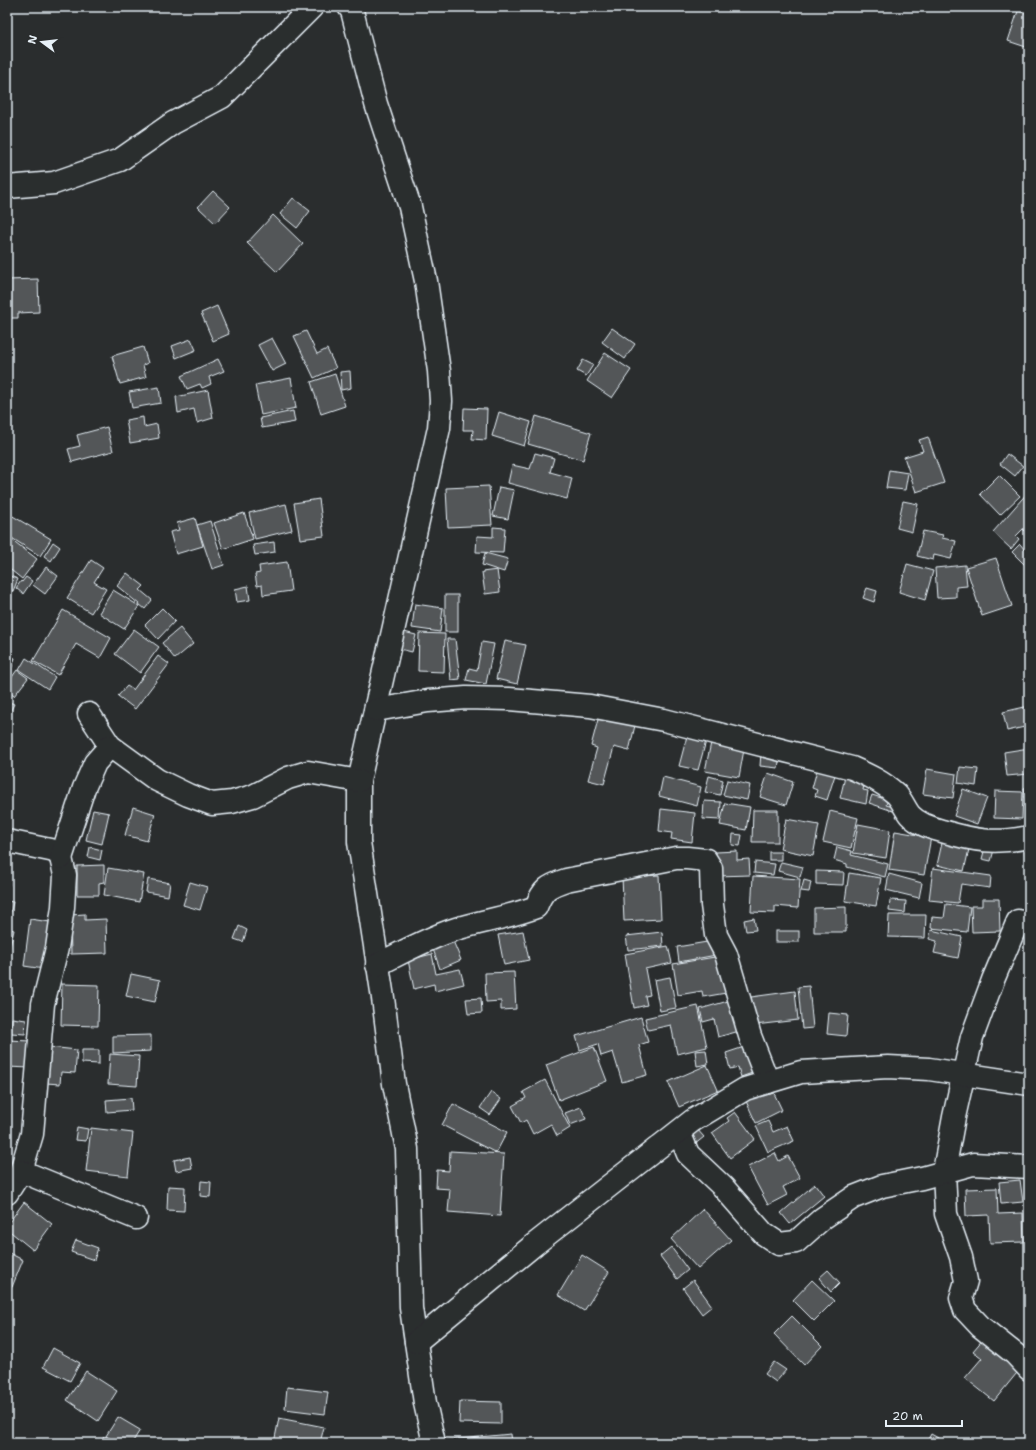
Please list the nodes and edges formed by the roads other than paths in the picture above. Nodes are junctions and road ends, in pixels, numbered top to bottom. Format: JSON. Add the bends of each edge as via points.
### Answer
{"nodes":[{"id":1,"x":312,"y":7,"type":"edge"},
{"id":2,"x":349,"y":7,"type":"edge"},
{"id":3,"x":7,"y":187,"type":"edge"},
{"id":4,"x":376,"y":710,"type":"junction"},
{"id":5,"x":89,"y":714,"type":"dead end"},
{"id":6,"x":110,"y":746,"type":"junction"},
{"id":7,"x":359,"y":780,"type":"junction"},
{"id":8,"x":1029,"y":837,"type":"edge"},
{"id":9,"x":7,"y":841,"type":"edge"},
{"id":10,"x":61,"y":858,"type":"junction"},
{"id":11,"x":1018,"y":921,"type":"dead end"},
{"id":12,"x":377,"y":965,"type":"junction"},
{"id":13,"x":964,"y":1074,"type":"junction"},
{"id":14,"x":768,"y":1082,"type":"junction"},
{"id":15,"x":1029,"y":1084,"type":"edge"},
{"id":16,"x":679,"y":1132,"type":"junction"},
{"id":17,"x":1029,"y":1167,"type":"edge"},
{"id":18,"x":21,"y":1171,"type":"junction"},
{"id":19,"x":944,"y":1171,"type":"junction"},
{"id":20,"x":7,"y":1193,"type":"edge"},
{"id":21,"x":136,"y":1218,"type":"dead end"},
{"id":22,"x":416,"y":1342,"type":"junction"},
{"id":23,"x":1029,"y":1369,"type":"edge"},
{"id":24,"x":434,"y":1443,"type":"edge"}],
"edges":[{"from":1,"to":3,"type":"street","via":[[222,97],[173,123],[120,160],[54,183]]},
{"from":2,"to":4,"type":"street","via":[[352,10],[376,104],[410,208],[426,281],[441,401],[439,428]]},
{"from":4,"to":7,"type":"street"},
{"from":4,"to":8,"type":"street","via":[[428,701],[466,698],[590,706],[664,720],[852,768],[875,779],[897,795],[910,815],[927,827],[982,841],[1009,841]]},
{"from":5,"to":6,"type":"street"},
{"from":6,"to":7,"type":"street","via":[[157,780],[188,796],[212,804],[253,796],[288,778],[308,772]]},
{"from":6,"to":10,"type":"street","via":[[95,763],[84,788]]},
{"from":7,"to":12,"type":"street","via":[[359,842]]},
{"from":9,"to":10,"type":"street","via":[[57,852]]},
{"from":10,"to":18,"type":"street","via":[[65,875],[63,907],[57,948],[43,1004],[32,1134]]},
{"from":11,"to":13,"type":"street","via":[[972,1037]]},
{"from":12,"to":14,"type":"street","via":[[416,945],[456,930],[521,913],[536,906],[549,886],[566,880],[676,858],[706,860],[711,868],[716,935],[726,954],[750,1036]]},
{"from":12,"to":22,"type":"street","via":[[394,1084],[407,1149],[410,1308]]},
{"from":13,"to":14,"type":"street","via":[[888,1067],[801,1072]]},
{"from":13,"to":15,"type":"street"},
{"from":13,"to":19,"type":"street"},
{"from":14,"to":16,"type":"street","via":[[745,1089],[692,1121]]},
{"from":16,"to":19,"type":"street","via":[[688,1154],[723,1187],[764,1234],[779,1244],[796,1242],[823,1218],[854,1197],[882,1186]]},
{"from":16,"to":22,"type":"street","via":[[534,1244]]},
{"from":17,"to":19,"type":"street","via":[[973,1164]]},
{"from":18,"to":20,"type":"street"},
{"from":18,"to":21,"type":"street"},
{"from":19,"to":23,"type":"street","via":[[946,1214],[961,1257],[966,1281],[961,1298],[965,1310]]},
{"from":22,"to":24,"type":"street"}]}
